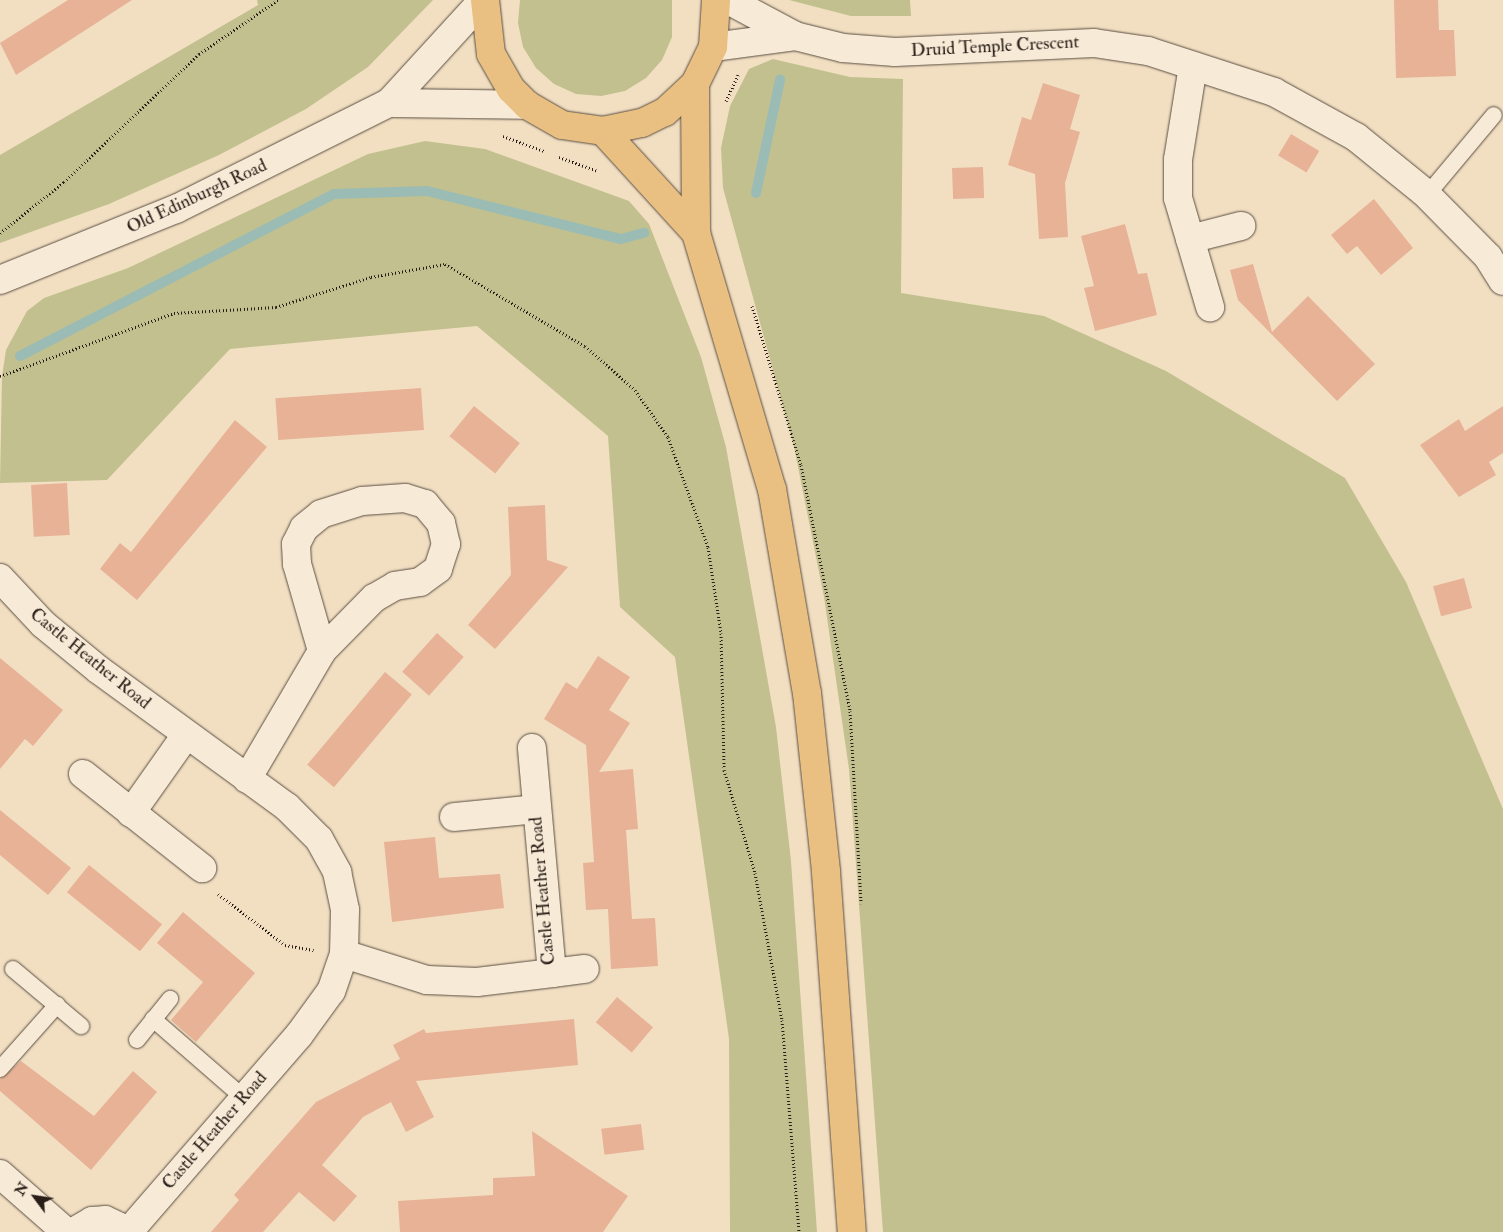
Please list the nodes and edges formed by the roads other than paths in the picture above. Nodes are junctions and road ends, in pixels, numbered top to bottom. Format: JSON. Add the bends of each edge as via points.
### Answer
{"nodes":[{"id":1,"x":484,"y":0,"type":"edge"},
{"id":2,"x":716,"y":0,"type":"edge"},
{"id":3,"x":728,"y":0,"type":"edge"},
{"id":4,"x":794,"y":36,"type":"junction"},
{"id":5,"x":713,"y":47,"type":"junction"},
{"id":6,"x":1194,"y":66,"type":"junction"},
{"id":7,"x":695,"y":84,"type":"junction"},
{"id":8,"x":388,"y":103,"type":"junction"},
{"id":9,"x":527,"y":105,"type":"junction"},
{"id":10,"x":1494,"y":115,"type":"dead end"},
{"id":11,"x":603,"y":131,"type":"junction"},
{"id":12,"x":1427,"y":195,"type":"junction"},
{"id":13,"x":1241,"y":226,"type":"dead end"},
{"id":14,"x":696,"y":234,"type":"junction"},
{"id":15,"x":1190,"y":239,"type":"junction"},
{"id":16,"x":0,"y":280,"type":"edge"},
{"id":17,"x":1503,"y":281,"type":"edge"},
{"id":18,"x":1210,"y":307,"type":"dead end"},
{"id":19,"x":0,"y":578,"type":"edge"},
{"id":20,"x":322,"y":651,"type":"junction"},
{"id":21,"x":186,"y":735,"type":"junction"},
{"id":22,"x":532,"y":748,"type":"dead end"},
{"id":23,"x":83,"y":774,"type":"dead end"},
{"id":24,"x":247,"y":779,"type":"junction"},
{"id":25,"x":536,"y":809,"type":"junction"},
{"id":26,"x":131,"y":813,"type":"junction"},
{"id":27,"x":454,"y":817,"type":"dead end"},
{"id":28,"x":202,"y":868,"type":"road end"},
{"id":29,"x":344,"y":954,"type":"junction"},
{"id":30,"x":13,"y":969,"type":"dead end"},
{"id":31,"x":585,"y":969,"type":"dead end"},
{"id":32,"x":552,"y":973,"type":"junction"},
{"id":33,"x":170,"y":999,"type":"dead end"},
{"id":34,"x":57,"y":1005,"type":"junction"},
{"id":35,"x":153,"y":1019,"type":"junction"},
{"id":36,"x":81,"y":1026,"type":"dead end"},
{"id":37,"x":137,"y":1040,"type":"dead end"},
{"id":38,"x":0,"y":1069,"type":"edge"},
{"id":39,"x":244,"y":1098,"type":"junction"},
{"id":40,"x":0,"y":1174,"type":"edge"},
{"id":41,"x":130,"y":1231,"type":"edge"},
{"id":42,"x":66,"y":1232,"type":"edge"},
{"id":43,"x":73,"y":1232,"type":"edge"},
{"id":44,"x":852,"y":1232,"type":"edge"}],
"edges":[{"from":1,"to":8,"type":"street","name":"Old Edinburgh Road"},
{"from":1,"to":9,"type":"main road","via":[[490,54],[510,89]]},
{"from":2,"to":5,"type":"main road"},
{"from":3,"to":4,"type":"street","name":"Druid Temple Crescent"},
{"from":4,"to":5,"type":"street","name":"Druid Temple Crescent"},
{"from":4,"to":6,"type":"street","name":"Druid Temple Crescent","via":[[843,48],[895,52],[1094,43],[1148,52]]},
{"from":5,"to":7,"type":"main road"},
{"from":6,"to":12,"type":"street","name":"Druid Temple Crescent","via":[[1274,92],[1356,137]]},
{"from":6,"to":15,"type":"street","via":[[1178,160],[1178,198]]},
{"from":7,"to":11,"type":"main road","via":[[665,112],[642,123]]},
{"from":7,"to":14,"type":"main road"},
{"from":8,"to":9,"type":"street","name":"Old Edinburgh Road"},
{"from":8,"to":16,"type":"street","name":"Old Edinburgh Road","via":[[176,209]]},
{"from":9,"to":11,"type":"main road","via":[[562,125]]},
{"from":10,"to":12,"type":"lane"},
{"from":11,"to":14,"type":"main road"},
{"from":12,"to":17,"type":"street","name":"Druid Temple Crescent","via":[[1488,257]]},
{"from":13,"to":15,"type":"street"},
{"from":14,"to":44,"type":"main road","via":[[772,489],[807,693],[826,872]]},
{"from":15,"to":18,"type":"street"},
{"from":19,"to":21,"type":"street","name":"Castle Heather Road","via":[[64,642]]},
{"from":20,"to":20,"type":"street","via":[[297,564],[296,544],[304,528],[321,514],[362,501],[405,498],[425,504],[441,523],[446,544],[438,569],[420,582],[395,586],[374,598]]},
{"from":20,"to":24,"type":"street"},
{"from":21,"to":24,"type":"street","name":"Castle Heather Road"},
{"from":21,"to":26,"type":"street"},
{"from":22,"to":25,"type":"street","name":"Castle Heather Road"},
{"from":23,"to":26,"type":"street"},
{"from":24,"to":29,"type":"street","name":"Castle Heather Road","via":[[287,807],[319,839],[337,872],[345,910]]},
{"from":25,"to":27,"type":"street"},
{"from":25,"to":32,"type":"street","name":"Castle Heather Road"},
{"from":26,"to":28,"type":"street"},
{"from":29,"to":32,"type":"street","name":"Castle Heather Road","via":[[427,980],[478,982]]},
{"from":29,"to":39,"type":"street","name":"Castle Heather Road","via":[[331,991]]},
{"from":30,"to":34,"type":"lane"},
{"from":31,"to":32,"type":"street"},
{"from":33,"to":35,"type":"lane"},
{"from":34,"to":36,"type":"lane"},
{"from":34,"to":38,"type":"lane"},
{"from":35,"to":37,"type":"lane"},
{"from":35,"to":39,"type":"lane"},
{"from":39,"to":41,"type":"street","name":"Castle Heather Road"},
{"from":40,"to":42,"type":"street"},
{"from":41,"to":43,"type":"street","via":[[105,1220],[92,1221]]}]}
